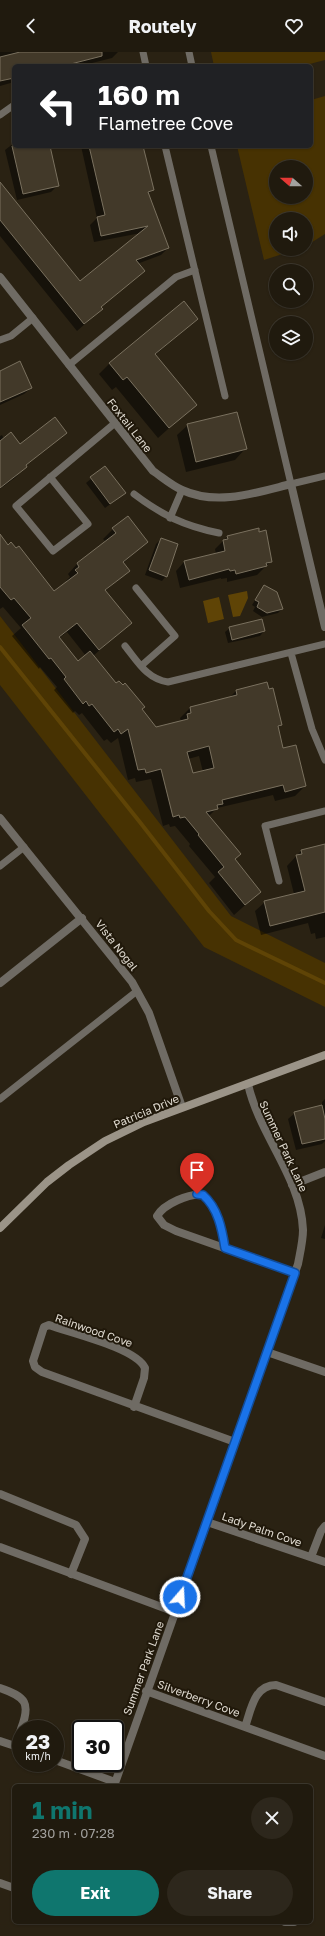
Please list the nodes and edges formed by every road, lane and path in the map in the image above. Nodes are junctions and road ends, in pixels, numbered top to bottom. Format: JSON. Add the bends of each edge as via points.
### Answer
{"nodes":[{"id":1,"x":143,"y":52,"type":"edge"},
{"id":2,"x":189,"y":52,"type":"edge"},
{"id":3,"x":146,"y":64,"type":"edge"},
{"id":4,"x":192,"y":64,"type":"edge"},
{"id":5,"x":12,"y":106,"type":"edge"},
{"id":6,"x":0,"y":115,"type":"edge"},
{"id":7,"x":165,"y":148,"type":"edge"},
{"id":8,"x":211,"y":148,"type":"edge"},
{"id":9,"x":195,"y":270,"type":"junction"},
{"id":10,"x":0,"y":277,"type":"edge"},
{"id":11,"x":33,"y":318,"type":"junction"},
{"id":12,"x":0,"y":340,"type":"edge"},
{"id":13,"x":69,"y":364,"type":"junction"},
{"id":14,"x":225,"y":396,"type":"dead end"},
{"id":15,"x":115,"y":423,"type":"junction"},
{"id":16,"x":325,"y":476,"type":"edge"},
{"id":17,"x":50,"y":477,"type":"junction"},
{"id":18,"x":291,"y":484,"type":"junction"},
{"id":19,"x":182,"y":490,"type":"junction"},
{"id":20,"x":134,"y":494,"type":"dead end"},
{"id":21,"x":170,"y":518,"type":"junction"},
{"id":22,"x":219,"y":533,"type":"dead end"},
{"id":23,"x":136,"y":588,"type":"dead end"},
{"id":24,"x":325,"y":627,"type":"edge"},
{"id":25,"x":325,"y":644,"type":"edge"},
{"id":26,"x":125,"y":646,"type":"dead end"},
{"id":27,"x":291,"y":653,"type":"junction"},
{"id":28,"x":141,"y":666,"type":"junction"},
{"id":29,"x":325,"y":760,"type":"edge"},
{"id":30,"x":325,"y":811,"type":"edge"},
{"id":31,"x":0,"y":818,"type":"edge"},
{"id":32,"x":24,"y":847,"type":"junction"},
{"id":33,"x":0,"y":866,"type":"edge"},
{"id":34,"x":280,"y":882,"type":"dead end"},
{"id":35,"x":82,"y":918,"type":"junction"},
{"id":36,"x":0,"y":983,"type":"edge"},
{"id":37,"x":137,"y":991,"type":"junction"},
{"id":38,"x":325,"y":1055,"type":"edge"},
{"id":39,"x":248,"y":1084,"type":"junction"},
{"id":40,"x":0,"y":1099,"type":"edge"},
{"id":41,"x":182,"y":1107,"type":"junction"},
{"id":42,"x":325,"y":1172,"type":"edge"},
{"id":43,"x":292,"y":1185,"type":"junction"},
{"id":44,"x":0,"y":1228,"type":"edge"},
{"id":45,"x":225,"y":1248,"type":"junction"},
{"id":46,"x":295,"y":1273,"type":"junction"},
{"id":47,"x":267,"y":1352,"type":"junction"},
{"id":48,"x":325,"y":1372,"type":"edge"},
{"id":49,"x":134,"y":1407,"type":"junction"},
{"id":50,"x":235,"y":1442,"type":"junction"},
{"id":51,"x":0,"y":1494,"type":"edge"},
{"id":52,"x":207,"y":1522,"type":"junction"},
{"id":53,"x":325,"y":1526,"type":"edge"},
{"id":54,"x":0,"y":1547,"type":"edge"},
{"id":55,"x":311,"y":1557,"type":"junction"},
{"id":56,"x":325,"y":1562,"type":"edge"},
{"id":57,"x":71,"y":1574,"type":"junction"},
{"id":58,"x":175,"y":1612,"type":"junction"},
{"id":59,"x":0,"y":1688,"type":"edge"},
{"id":60,"x":146,"y":1691,"type":"junction"},
{"id":61,"x":325,"y":1702,"type":"edge"},
{"id":62,"x":25,"y":1720,"type":"edge"},
{"id":63,"x":245,"y":1727,"type":"junction"},
{"id":64,"x":0,"y":1741,"type":"edge"},
{"id":65,"x":12,"y":1745,"type":"edge"},
{"id":66,"x":325,"y":1756,"type":"edge"},
{"id":67,"x":64,"y":1764,"type":"edge"},
{"id":68,"x":115,"y":1784,"type":"edge"},
{"id":69,"x":0,"y":1883,"type":"edge"},
{"id":70,"x":12,"y":1887,"type":"edge"}],
"edges":[{"from":1,"to":3,"type":"lane"},
{"from":2,"to":4,"type":"lane"},
{"from":5,"to":6,"type":"lane"},
{"from":7,"to":9,"type":"lane"},
{"from":8,"to":18,"type":"lane"},
{"from":9,"to":13,"type":"lane","via":[[176,277]]},
{"from":9,"to":14,"type":"lane"},
{"from":10,"to":11,"type":"street","name":"Foxtail Lane"},
{"from":11,"to":12,"type":"lane","via":[[11,336]]},
{"from":11,"to":13,"type":"street","name":"Foxtail Lane"},
{"from":13,"to":15,"type":"street","name":"Foxtail Lane"},
{"from":15,"to":17,"type":"lane"},
{"from":15,"to":19,"type":"street","name":"Foxtail Lane","via":[[153,471]]},
{"from":16,"to":18,"type":"lane"},
{"from":17,"to":17,"type":"lane","via":[[88,524],[53,551],[16,506]]},
{"from":18,"to":19,"type":"street","name":"Foxtail Lane","via":[[223,498]]},
{"from":18,"to":24,"type":"street"},
{"from":19,"to":21,"type":"lane"},
{"from":20,"to":21,"type":"lane"},
{"from":21,"to":22,"type":"lane","via":[[193,528]]},
{"from":23,"to":28,"type":"lane","via":[[175,636]]},
{"from":25,"to":27,"type":"lane"},
{"from":26,"to":28,"type":"lane"},
{"from":27,"to":28,"type":"lane","via":[[168,682],[148,675]]},
{"from":27,"to":29,"type":"lane","via":[[312,729]]},
{"from":30,"to":34,"type":"lane","via":[[265,826]]},
{"from":31,"to":32,"type":"street","name":"Vista Nogal"},
{"from":32,"to":33,"type":"lane"},
{"from":32,"to":35,"type":"street","name":"Vista Nogal"},
{"from":35,"to":36,"type":"street"},
{"from":35,"to":37,"type":"street","name":"Vista Nogal"},
{"from":37,"to":40,"type":"lane"},
{"from":37,"to":41,"type":"street","name":"Vista Nogal","via":[[149,1013]]},
{"from":38,"to":39,"type":"street","name":"Patricia Drive"},
{"from":39,"to":41,"type":"street","name":"Patricia Drive"},
{"from":39,"to":43,"type":"street","name":"Summer Park Lane","via":[[251,1100]]},
{"from":41,"to":44,"type":"street","name":"Patricia Drive","via":[[105,1141],[35,1192]]},
{"from":42,"to":43,"type":"street"},
{"from":43,"to":46,"type":"street","name":"Summer Park Lane","via":[[303,1230],[300,1258]]},
{"from":45,"to":45,"type":"street","via":[[176,1231],[164,1225],[157,1216],[176,1202],[197,1194],[203,1195],[214,1208],[220,1222]]},
{"from":45,"to":46,"type":"street"},
{"from":46,"to":47,"type":"street","name":"Summer Park Lane"},
{"from":47,"to":48,"type":"street"},
{"from":47,"to":50,"type":"street","name":"Summer Park Lane"},
{"from":49,"to":49,"type":"street","name":"Rainwood Cove","via":[[145,1368],[138,1358],[49,1325],[44,1327],[33,1355],[35,1368]]},
{"from":49,"to":50,"type":"street","name":"Rainwood Cove"},
{"from":50,"to":52,"type":"street","name":"Summer Park Lane"},
{"from":51,"to":57,"type":"street","via":[[76,1525],[85,1539]]},
{"from":52,"to":55,"type":"street","name":"Lady Palm Cove"},
{"from":52,"to":58,"type":"street","name":"Summer Park Lane"},
{"from":53,"to":55,"type":"street","name":"Lady Palm Cove"},
{"from":54,"to":57,"type":"street"},
{"from":55,"to":56,"type":"street","name":"Lady Palm Cove"},
{"from":57,"to":58,"type":"street"},
{"from":58,"to":60,"type":"street","name":"Summer Park Lane"},
{"from":59,"to":62,"type":"street","via":[[20,1697],[27,1706]]},
{"from":60,"to":63,"type":"street","name":"Silverberry Cove"},
{"from":60,"to":68,"type":"street","name":"Summer Park Lane"},
{"from":61,"to":63,"type":"street","name":"Silverberry Cove","via":[[276,1685],[268,1685],[256,1697]]},
{"from":63,"to":66,"type":"street","name":"Silverberry Cove"},
{"from":64,"to":65,"type":"street"},
{"from":67,"to":68,"type":"street"},
{"from":69,"to":70,"type":"street"}]}
